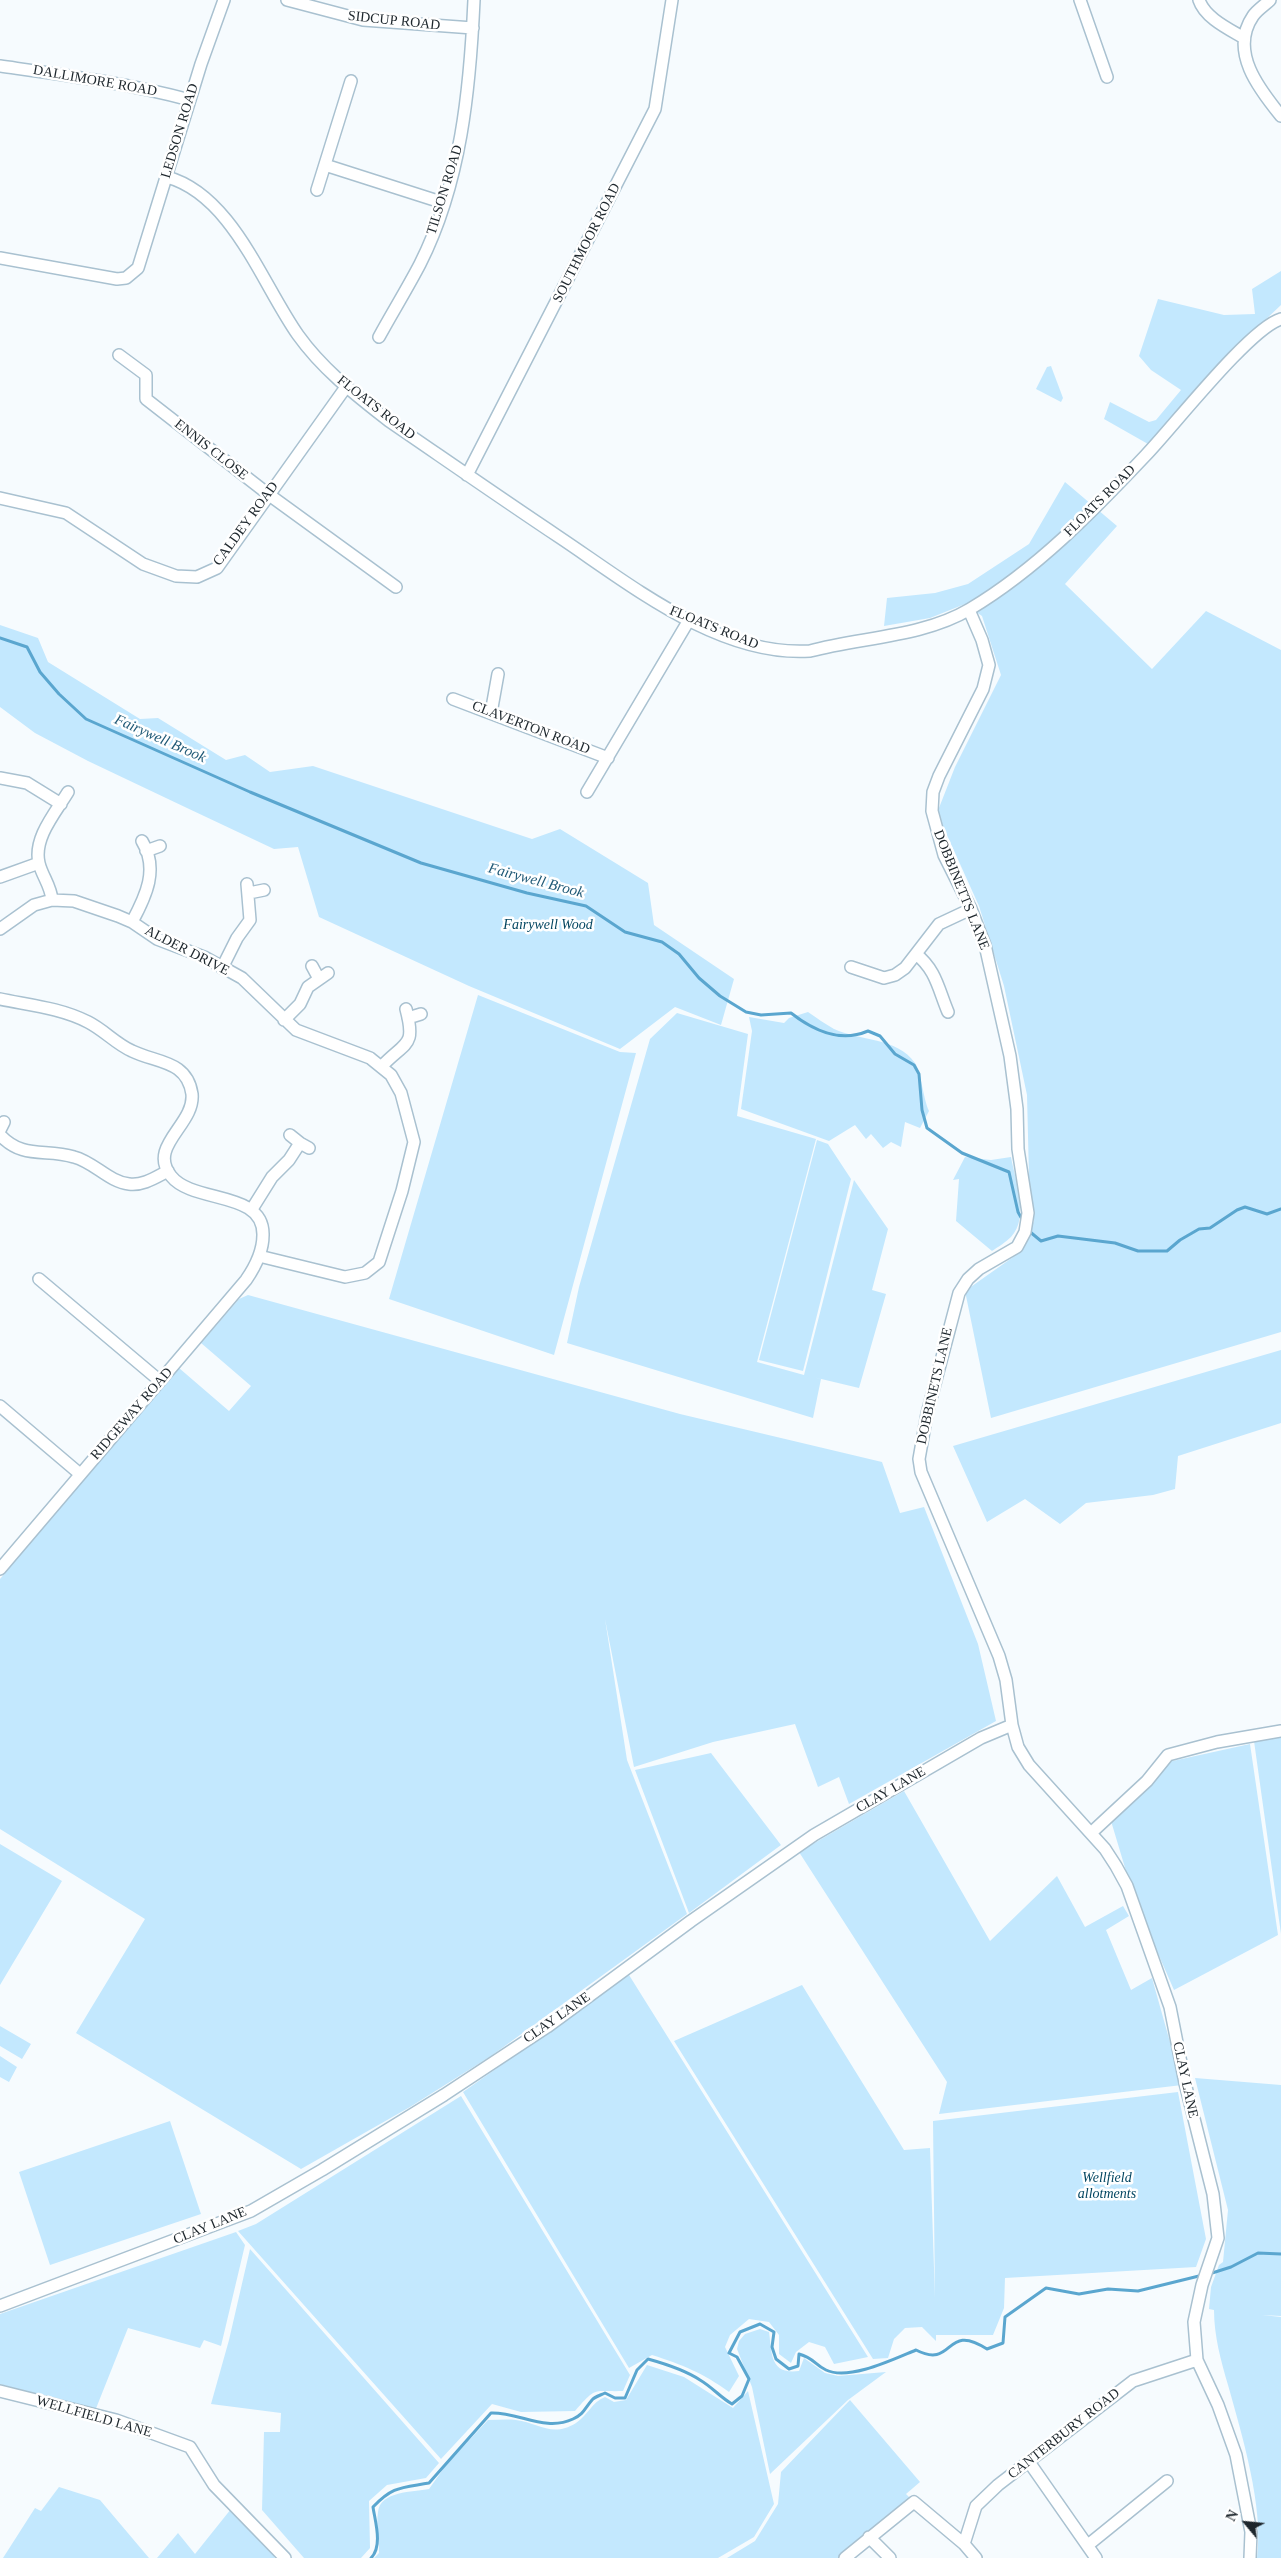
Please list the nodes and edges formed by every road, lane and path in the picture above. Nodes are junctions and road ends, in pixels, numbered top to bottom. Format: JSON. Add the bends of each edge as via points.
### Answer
{"nodes":[{"id":1,"x":224,"y":0,"type":"edge"},
{"id":2,"x":287,"y":0,"type":"edge"},
{"id":3,"x":474,"y":0,"type":"edge"},
{"id":4,"x":672,"y":0,"type":"edge"},
{"id":5,"x":1080,"y":0,"type":"edge"},
{"id":6,"x":1199,"y":0,"type":"edge"},
{"id":7,"x":1270,"y":0,"type":"edge"},
{"id":8,"x":473,"y":28,"type":"junction"},
{"id":9,"x":1244,"y":38,"type":"junction"},
{"id":10,"x":0,"y":66,"type":"edge"},
{"id":11,"x":1107,"y":78,"type":"dead end"},
{"id":12,"x":351,"y":80,"type":"dead end"},
{"id":13,"x":190,"y":100,"type":"junction"},
{"id":14,"x":1281,"y":116,"type":"edge"},
{"id":15,"x":325,"y":165,"type":"junction"},
{"id":16,"x":166,"y":177,"type":"junction"},
{"id":17,"x":317,"y":190,"type":"dead end"},
{"id":18,"x":444,"y":202,"type":"junction"},
{"id":19,"x":0,"y":258,"type":"edge"},
{"id":20,"x":1281,"y":319,"type":"edge"},
{"id":21,"x":379,"y":337,"type":"dead end"},
{"id":22,"x":119,"y":355,"type":"dead end"},
{"id":23,"x":346,"y":387,"type":"junction"},
{"id":24,"x":467,"y":475,"type":"junction"},
{"id":25,"x":268,"y":494,"type":"junction"},
{"id":26,"x":0,"y":498,"type":"edge"},
{"id":27,"x":396,"y":588,"type":"dead end"},
{"id":28,"x":969,"y":610,"type":"junction"},
{"id":29,"x":689,"y":620,"type":"junction"},
{"id":30,"x":498,"y":674,"type":"dead end"},
{"id":31,"x":453,"y":699,"type":"dead end"},
{"id":32,"x":491,"y":713,"type":"junction"},
{"id":33,"x":608,"y":758,"type":"junction"},
{"id":34,"x":0,"y":778,"type":"edge"},
{"id":35,"x":68,"y":792,"type":"dead end"},
{"id":36,"x":587,"y":792,"type":"dead end"},
{"id":37,"x":61,"y":804,"type":"junction"},
{"id":38,"x":160,"y":846,"type":"dead end"},
{"id":39,"x":39,"y":863,"type":"junction"},
{"id":40,"x":0,"y":877,"type":"edge"},
{"id":41,"x":264,"y":890,"type":"dead end"},
{"id":42,"x":52,"y":900,"type":"junction"},
{"id":43,"x":972,"y":909,"type":"junction"},
{"id":44,"x":132,"y":922,"type":"junction"},
{"id":45,"x":0,"y":929,"type":"edge"},
{"id":46,"x":916,"y":954,"type":"junction"},
{"id":47,"x":312,"y":966,"type":"dead end"},
{"id":48,"x":851,"y":967,"type":"dead end"},
{"id":49,"x":222,"y":968,"type":"junction"},
{"id":50,"x":0,"y":999,"type":"edge"},
{"id":51,"x":948,"y":1012,"type":"dead end"},
{"id":52,"x":421,"y":1014,"type":"dead end"},
{"id":53,"x":284,"y":1020,"type":"junction"},
{"id":54,"x":382,"y":1066,"type":"junction"},
{"id":55,"x":0,"y":1135,"type":"edge"},
{"id":56,"x":290,"y":1135,"type":"dead end"},
{"id":57,"x":168,"y":1171,"type":"junction"},
{"id":58,"x":252,"y":1209,"type":"junction"},
{"id":59,"x":1028,"y":1213,"type":"joint"},
{"id":60,"x":260,"y":1256,"type":"junction"},
{"id":61,"x":39,"y":1279,"type":"dead end"},
{"id":62,"x":160,"y":1381,"type":"junction"},
{"id":63,"x":0,"y":1406,"type":"edge"},
{"id":64,"x":80,"y":1474,"type":"junction"},
{"id":65,"x":0,"y":1569,"type":"edge"},
{"id":66,"x":1012,"y":1725,"type":"junction"},
{"id":67,"x":1281,"y":1731,"type":"edge"},
{"id":68,"x":1091,"y":1833,"type":"junction"},
{"id":69,"x":0,"y":2306,"type":"edge"},
{"id":70,"x":1197,"y":2360,"type":"junction"},
{"id":71,"x":0,"y":2391,"type":"edge"},
{"id":72,"x":1030,"y":2462,"type":"junction"},
{"id":73,"x":1167,"y":2481,"type":"dead end"},
{"id":74,"x":869,"y":2537,"type":"junction"},
{"id":75,"x":964,"y":2544,"type":"junction"},
{"id":76,"x":1088,"y":2546,"type":"junction"},
{"id":77,"x":285,"y":2558,"type":"edge"},
{"id":78,"x":845,"y":2558,"type":"edge"},
{"id":79,"x":890,"y":2558,"type":"edge"},
{"id":80,"x":976,"y":2558,"type":"edge"},
{"id":81,"x":1096,"y":2558,"type":"edge"},
{"id":82,"x":1250,"y":2558,"type":"edge"}],
"edges":[{"from":1,"to":13,"type":"street","name":"LEDSON ROAD"},
{"from":2,"to":8,"type":"street","name":"SIDCUP ROAD","via":[[363,20]]},
{"from":3,"to":8,"type":"street","name":"TILSON ROAD"},
{"from":4,"to":24,"type":"street","name":"SOUTHMOOR ROAD","via":[[655,109]]},
{"from":5,"to":11,"type":"street"},
{"from":6,"to":9,"type":"street","via":[[1215,20]]},
{"from":7,"to":9,"type":"street","via":[[1253,16]]},
{"from":8,"to":18,"type":"street","name":"TILSON ROAD","via":[[462,132]]},
{"from":9,"to":14,"type":"street","via":[[1248,69]]},
{"from":10,"to":13,"type":"street","name":"DALLIMORE ROAD","via":[[156,90]]},
{"from":12,"to":15,"type":"street"},
{"from":13,"to":16,"type":"street","name":"LEDSON ROAD"},
{"from":15,"to":17,"type":"street"},
{"from":15,"to":18,"type":"street"},
{"from":16,"to":19,"type":"street","name":"LEDSON ROAD","via":[[140,264],[126,278]]},
{"from":16,"to":23,"type":"street","name":"FLOATS ROAD","via":[[195,189],[222,215],[298,335]]},
{"from":18,"to":21,"type":"street","name":"TILSON ROAD","via":[[421,263]]},
{"from":20,"to":28,"type":"street","name":"FLOATS ROAD","via":[[1266,326],[1227,365],[1064,537],[1010,582]]},
{"from":22,"to":25,"type":"street","name":"ENNIS CLOSE","via":[[146,374],[146,399]]},
{"from":23,"to":24,"type":"street","name":"FLOATS ROAD"},
{"from":23,"to":25,"type":"street","name":"CALDEY ROAD"},
{"from":24,"to":29,"type":"street","name":"FLOATS ROAD","via":[[673,614]]},
{"from":25,"to":26,"type":"street","name":"CALDEY ROAD","via":[[217,568],[197,577],[176,576],[143,564],[66,513]]},
{"from":25,"to":27,"type":"street","name":"ENNIS CLOSE"},
{"from":28,"to":29,"type":"street","name":"FLOATS ROAD","via":[[938,623],[810,651],[790,652],[752,646]]},
{"from":28,"to":43,"type":"street","name":"DOBBINETTS LANE","via":[[988,665],[983,689],[939,776],[933,792],[932,811],[944,855]]},
{"from":29,"to":33,"type":"street","name":"CLAVERTON ROAD"},
{"from":30,"to":32,"type":"street"},
{"from":31,"to":32,"type":"street","name":"CLAVERTON ROAD"},
{"from":32,"to":33,"type":"street","name":"CLAVERTON ROAD"},
{"from":33,"to":36,"type":"street","name":"CLAVERTON ROAD"},
{"from":34,"to":37,"type":"street","via":[[27,783]]},
{"from":35,"to":37,"type":"street"},
{"from":37,"to":39,"type":"street","via":[[40,840]]},
{"from":38,"to":44,"type":"street","via":[[144,846],[150,873],[148,888]]},
{"from":39,"to":40,"type":"street"},
{"from":39,"to":42,"type":"street"},
{"from":41,"to":49,"type":"street","via":[[248,888],[250,920]]},
{"from":42,"to":44,"type":"street","name":"ALDER DRIVE","via":[[74,901]]},
{"from":42,"to":45,"type":"street","name":"ALDER DRIVE","via":[[34,905]]},
{"from":43,"to":46,"type":"street","via":[[939,924]]},
{"from":43,"to":59,"type":"street","name":"DOBBINETTS LANE","via":[[985,946],[1010,1056],[1018,1149]]},
{"from":44,"to":49,"type":"street","name":"ALDER DRIVE","via":[[160,940],[204,957]]},
{"from":46,"to":48,"type":"street","via":[[905,968],[884,978]]},
{"from":46,"to":51,"type":"street","via":[[934,973]]},
{"from":47,"to":53,"type":"street","via":[[324,976],[308,987],[300,1004]]},
{"from":49,"to":53,"type":"street","name":"ALDER DRIVE","via":[[247,982]]},
{"from":50,"to":57,"type":"street","via":[[77,1017],[128,1049],[168,1062],[181,1071],[190,1088],[192,1102],[187,1119],[167,1146],[165,1160]]},
{"from":52,"to":54,"type":"street","via":[[407,1013],[411,1033],[409,1040]]},
{"from":53,"to":54,"type":"street","name":"ALDER DRIVE","via":[[300,1032],[363,1054]]},
{"from":54,"to":60,"type":"street","name":"ALDER DRIVE","via":[[401,1093],[414,1142],[402,1191],[378,1262],[364,1273],[345,1277]]},
{"from":55,"to":57,"type":"street","via":[[23,1151],[79,1158],[124,1184],[145,1182]]},
{"from":56,"to":58,"type":"street","via":[[305,1146],[272,1177]]},
{"from":57,"to":58,"type":"street","via":[[184,1186]]},
{"from":58,"to":60,"type":"street","via":[[263,1228]]},
{"from":59,"to":66,"type":"street","name":"DOBBINETS LANE","via":[[1025,1232],[1017,1247],[979,1269],[959,1293],[927,1414],[919,1459],[921,1472],[999,1656]]},
{"from":60,"to":62,"type":"street","name":"RIDGEWAY ROAD","via":[[246,1280]]},
{"from":61,"to":62,"type":"street"},
{"from":62,"to":64,"type":"street","name":"RIDGEWAY ROAD"},
{"from":63,"to":64,"type":"street"},
{"from":64,"to":65,"type":"street","name":"RIDGEWAY ROAD"},
{"from":66,"to":68,"type":"street","name":"CLAY LANE","via":[[1018,1747],[1029,1765]]},
{"from":66,"to":69,"type":"street","name":"CLAY LANE","via":[[980,1738],[814,1835],[547,2026],[444,2095],[322,2170],[250,2211]]},
{"from":67,"to":68,"type":"street","via":[[1217,1742],[1168,1755],[1147,1781]]},
{"from":68,"to":70,"type":"street","name":"CLAY LANE","via":[[1127,1886],[1170,2007],[1213,2194],[1218,2238],[1194,2322]]},
{"from":70,"to":72,"type":"street","name":"CANTERBURY ROAD","via":[[1133,2380]]},
{"from":70,"to":82,"type":"street","name":"CLAY LANE","via":[[1236,2455],[1250,2532]]},
{"from":71,"to":77,"type":"street","name":"WELLFIELD LANE","via":[[116,2420],[190,2447],[214,2485]]},
{"from":72,"to":75,"type":"street","name":"CANTERBURY ROAD","via":[[976,2506]]},
{"from":72,"to":76,"type":"street"},
{"from":73,"to":76,"type":"street"},
{"from":74,"to":75,"type":"street","via":[[914,2502]]},
{"from":74,"to":78,"type":"street"},
{"from":74,"to":79,"type":"street"},
{"from":75,"to":80,"type":"street"},
{"from":76,"to":81,"type":"street"}]}
